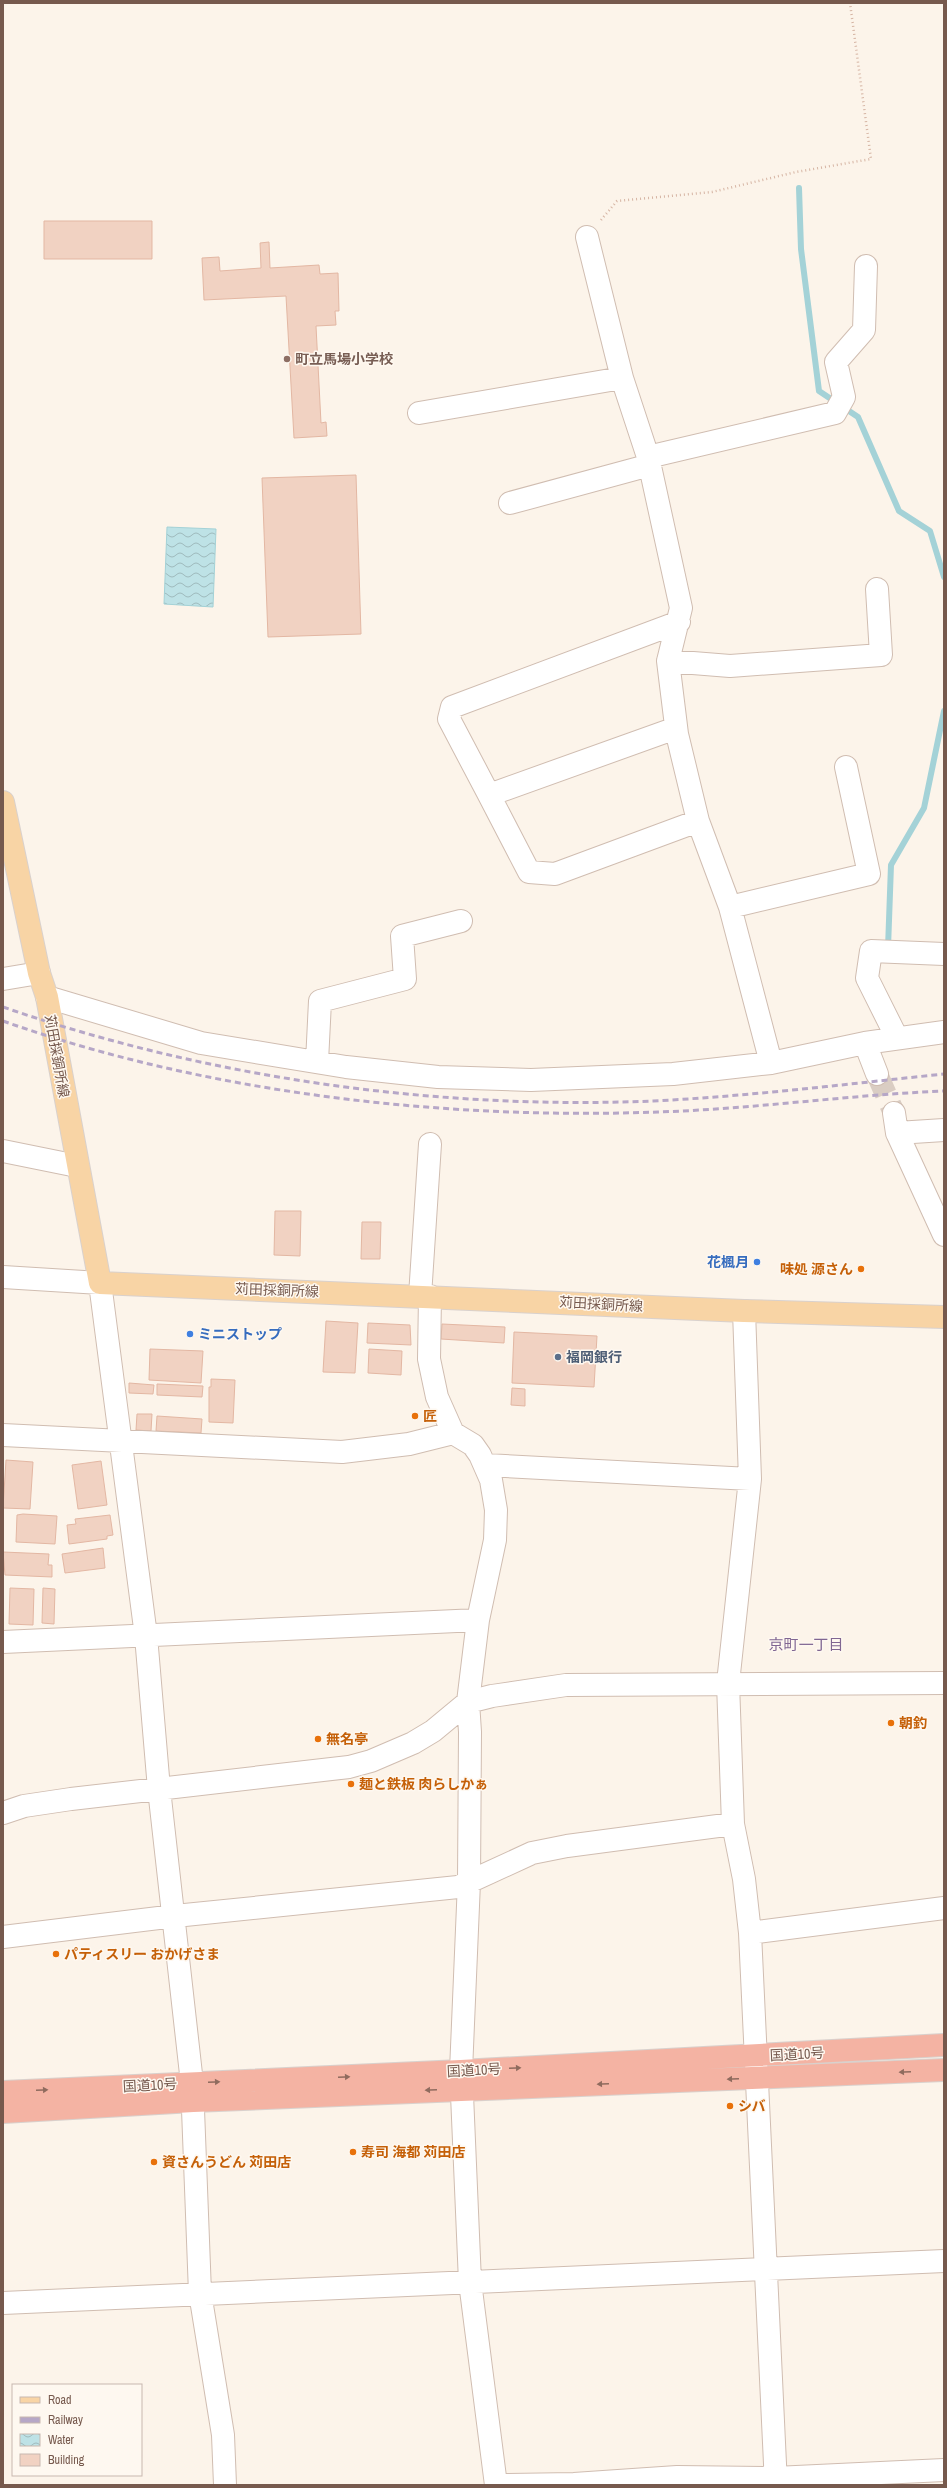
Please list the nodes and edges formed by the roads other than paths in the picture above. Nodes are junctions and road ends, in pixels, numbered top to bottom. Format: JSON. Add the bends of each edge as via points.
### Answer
{"nodes":[{"id":1,"x":586,"y":238,"type":"road end"},
{"id":2,"x":866,"y":266,"type":"dead end"},
{"id":3,"x":622,"y":378,"type":"junction"},
{"id":4,"x":419,"y":413,"type":"dead end"},
{"id":5,"x":649,"y":461,"type":"junction"},
{"id":6,"x":510,"y":503,"type":"dead end"},
{"id":7,"x":877,"y":589,"type":"dead end"},
{"id":8,"x":679,"y":622,"type":"junction"},
{"id":9,"x":668,"y":660,"type":"junction"},
{"id":10,"x":676,"y":728,"type":"junction"},
{"id":11,"x":846,"y":767,"type":"dead end"},
{"id":12,"x":489,"y":795,"type":"junction"},
{"id":13,"x":3,"y":802,"type":"edge"},
{"id":14,"x":698,"y":821,"type":"junction"},
{"id":15,"x":730,"y":907,"type":"junction"},
{"id":16,"x":461,"y":921,"type":"dead end"},
{"id":17,"x":944,"y":954,"type":"edge"},
{"id":18,"x":40,"y":973,"type":"junction"},
{"id":19,"x":3,"y":978,"type":"edge"},
{"id":20,"x":47,"y":997,"type":"junction"},
{"id":21,"x":944,"y":1032,"type":"edge"},
{"id":22,"x":896,"y":1038,"type":"junction"},
{"id":23,"x":866,"y":1043,"type":"junction"},
{"id":24,"x":317,"y":1062,"type":"junction"},
{"id":25,"x":772,"y":1063,"type":"junction"},
{"id":26,"x":877,"y":1074,"type":"tunnel mouth"},
{"id":27,"x":944,"y":1130,"type":"edge"},
{"id":28,"x":430,"y":1144,"type":"dead end"},
{"id":29,"x":3,"y":1151,"type":"edge"},
{"id":30,"x":77,"y":1166,"type":"junction"},
{"id":31,"x":944,"y":1235,"type":"edge"},
{"id":32,"x":3,"y":1277,"type":"edge"},
{"id":33,"x":100,"y":1283,"type":"junction"},
{"id":34,"x":425,"y":1296,"type":"junction"},
{"id":35,"x":744,"y":1311,"type":"junction"},
{"id":36,"x":944,"y":1317,"type":"edge"},
{"id":37,"x":453,"y":1432,"type":"junction"},
{"id":38,"x":3,"y":1436,"type":"edge"},
{"id":39,"x":120,"y":1441,"type":"junction"},
{"id":40,"x":486,"y":1466,"type":"junction"},
{"id":41,"x":750,"y":1479,"type":"junction"},
{"id":42,"x":478,"y":1620,"type":"junction"},
{"id":43,"x":146,"y":1636,"type":"junction"},
{"id":44,"x":3,"y":1642,"type":"edge"},
{"id":45,"x":728,"y":1683,"type":"junction"},
{"id":46,"x":944,"y":1683,"type":"edge"},
{"id":47,"x":468,"y":1702,"type":"junction"},
{"id":48,"x":159,"y":1789,"type":"junction"},
{"id":49,"x":3,"y":1813,"type":"edge"},
{"id":50,"x":733,"y":1824,"type":"junction"},
{"id":51,"x":469,"y":1882,"type":"junction"},
{"id":52,"x":944,"y":1908,"type":"edge"},
{"id":53,"x":175,"y":1916,"type":"junction"},
{"id":54,"x":750,"y":1933,"type":"junction"},
{"id":55,"x":3,"y":1937,"type":"edge"},
{"id":56,"x":944,"y":2045,"type":"edge"},
{"id":57,"x":757,"y":2056,"type":"junction"},
{"id":58,"x":944,"y":2070,"type":"edge"},
{"id":59,"x":758,"y":2078,"type":"junction"},
{"id":60,"x":462,"y":2080,"type":"junction"},
{"id":61,"x":3,"y":2092,"type":"edge"},
{"id":62,"x":192,"y":2092,"type":"junction"},
{"id":63,"x":3,"y":2112,"type":"edge"},
{"id":64,"x":944,"y":2261,"type":"edge"},
{"id":65,"x":767,"y":2268,"type":"junction"},
{"id":66,"x":470,"y":2282,"type":"junction"},
{"id":67,"x":200,"y":2293,"type":"junction"},
{"id":68,"x":3,"y":2303,"type":"edge"},
{"id":69,"x":944,"y":2470,"type":"edge"},
{"id":70,"x":775,"y":2482,"type":"edge"},
{"id":71,"x":225,"y":2485,"type":"edge"},
{"id":72,"x":496,"y":2485,"type":"edge"},
{"id":73,"x":503,"y":2485,"type":"edge"}],
"edges":[{"from":1,"to":3,"type":"street"},
{"from":2,"to":5,"type":"street","via":[[864,330],[836,362],[844,397],[835,413]]},
{"from":3,"to":4,"type":"street"},
{"from":3,"to":5,"type":"street"},
{"from":5,"to":6,"type":"street"},
{"from":5,"to":8,"type":"street","via":[[681,608]]},
{"from":7,"to":9,"type":"street","via":[[881,655],[730,666]]},
{"from":8,"to":9,"type":"street"},
{"from":8,"to":12,"type":"street","via":[[452,707],[450,719]]},
{"from":9,"to":10,"type":"street"},
{"from":10,"to":12,"type":"street"},
{"from":10,"to":14,"type":"street"},
{"from":11,"to":15,"type":"street","via":[[869,874]]},
{"from":12,"to":14,"type":"street","via":[[529,872],[555,874]]},
{"from":13,"to":18,"type":"main road","name":"苅田採銅所線"},
{"from":14,"to":15,"type":"street"},
{"from":15,"to":25,"type":"street"},
{"from":16,"to":24,"type":"street","via":[[402,936],[405,979],[320,1001]]},
{"from":17,"to":22,"type":"street","via":[[871,951],[868,978]]},
{"from":18,"to":19,"type":"street"},
{"from":18,"to":20,"type":"main road","name":"苅田採銅所線"},
{"from":20,"to":24,"type":"street","via":[[201,1043]]},
{"from":20,"to":30,"type":"main road","name":"苅田採銅所線"},
{"from":21,"to":22,"type":"street"},
{"from":22,"to":23,"type":"street"},
{"from":23,"to":25,"type":"street"},
{"from":23,"to":26,"type":"street"},
{"from":24,"to":25,"type":"street","via":[[438,1077],[531,1080],[673,1074]]},
{"from":27,"to":31,"type":"street","via":[[896,1123]]},
{"from":28,"to":34,"type":"street"},
{"from":29,"to":30,"type":"street"},
{"from":30,"to":33,"type":"main road","name":"苅田採銅所線"},
{"from":32,"to":33,"type":"street"},
{"from":33,"to":34,"type":"main road","name":"苅田採銅所線"},
{"from":33,"to":39,"type":"street"},
{"from":34,"to":35,"type":"main road","name":"苅田採銅所線"},
{"from":34,"to":37,"type":"street","via":[[431,1372],[437,1397]]},
{"from":35,"to":36,"type":"main road","name":"苅田採銅所線"},
{"from":35,"to":41,"type":"street"},
{"from":37,"to":39,"type":"street","via":[[409,1444],[342,1452]]},
{"from":37,"to":40,"type":"street","via":[[473,1445]]},
{"from":38,"to":39,"type":"street"},
{"from":39,"to":43,"type":"street"},
{"from":40,"to":41,"type":"street"},
{"from":40,"to":42,"type":"street","via":[[495,1495],[497,1525]]},
{"from":41,"to":45,"type":"street"},
{"from":42,"to":43,"type":"street"},
{"from":42,"to":47,"type":"street"},
{"from":43,"to":44,"type":"street"},
{"from":43,"to":48,"type":"street"},
{"from":45,"to":46,"type":"street"},
{"from":45,"to":47,"type":"street","via":[[566,1685]]},
{"from":45,"to":50,"type":"street"},
{"from":47,"to":48,"type":"street","via":[[433,1731],[413,1743],[371,1761],[326,1771]]},
{"from":47,"to":51,"type":"street"},
{"from":48,"to":49,"type":"street","via":[[24,1806]]},
{"from":48,"to":53,"type":"street"},
{"from":50,"to":51,"type":"street","via":[[566,1846],[532,1853]]},
{"from":50,"to":54,"type":"street","via":[[744,1879]]},
{"from":51,"to":53,"type":"street","via":[[458,1887]]},
{"from":51,"to":60,"type":"street"},
{"from":52,"to":54,"type":"street"},
{"from":53,"to":55,"type":"street"},
{"from":53,"to":62,"type":"street"},
{"from":54,"to":57,"type":"street"},
{"from":56,"to":57,"type":"highway","name":"国道10号"},
{"from":57,"to":59,"type":"street"},
{"from":60,"to":57,"type":"highway","name":"国道10号","one_way":true},
{"from":58,"to":59,"type":"highway","name":"国道10号","one_way":true},
{"from":59,"to":60,"type":"highway","name":"国道10号","one_way":true},
{"from":59,"to":65,"type":"street"},
{"from":60,"to":62,"type":"highway","name":"国道10号"},
{"from":60,"to":66,"type":"street"},
{"from":61,"to":62,"type":"highway","name":"国道10号","one_way":true},
{"from":62,"to":63,"type":"highway","name":"国道10号"},
{"from":62,"to":67,"type":"street"},
{"from":64,"to":65,"type":"street"},
{"from":65,"to":66,"type":"street"},
{"from":65,"to":70,"type":"street"},
{"from":66,"to":67,"type":"street"},
{"from":66,"to":72,"type":"street"},
{"from":67,"to":68,"type":"street"},
{"from":67,"to":71,"type":"street","via":[[223,2435]]},
{"from":69,"to":70,"type":"street"},
{"from":70,"to":73,"type":"street","via":[[677,2477],[574,2484]]}]}
